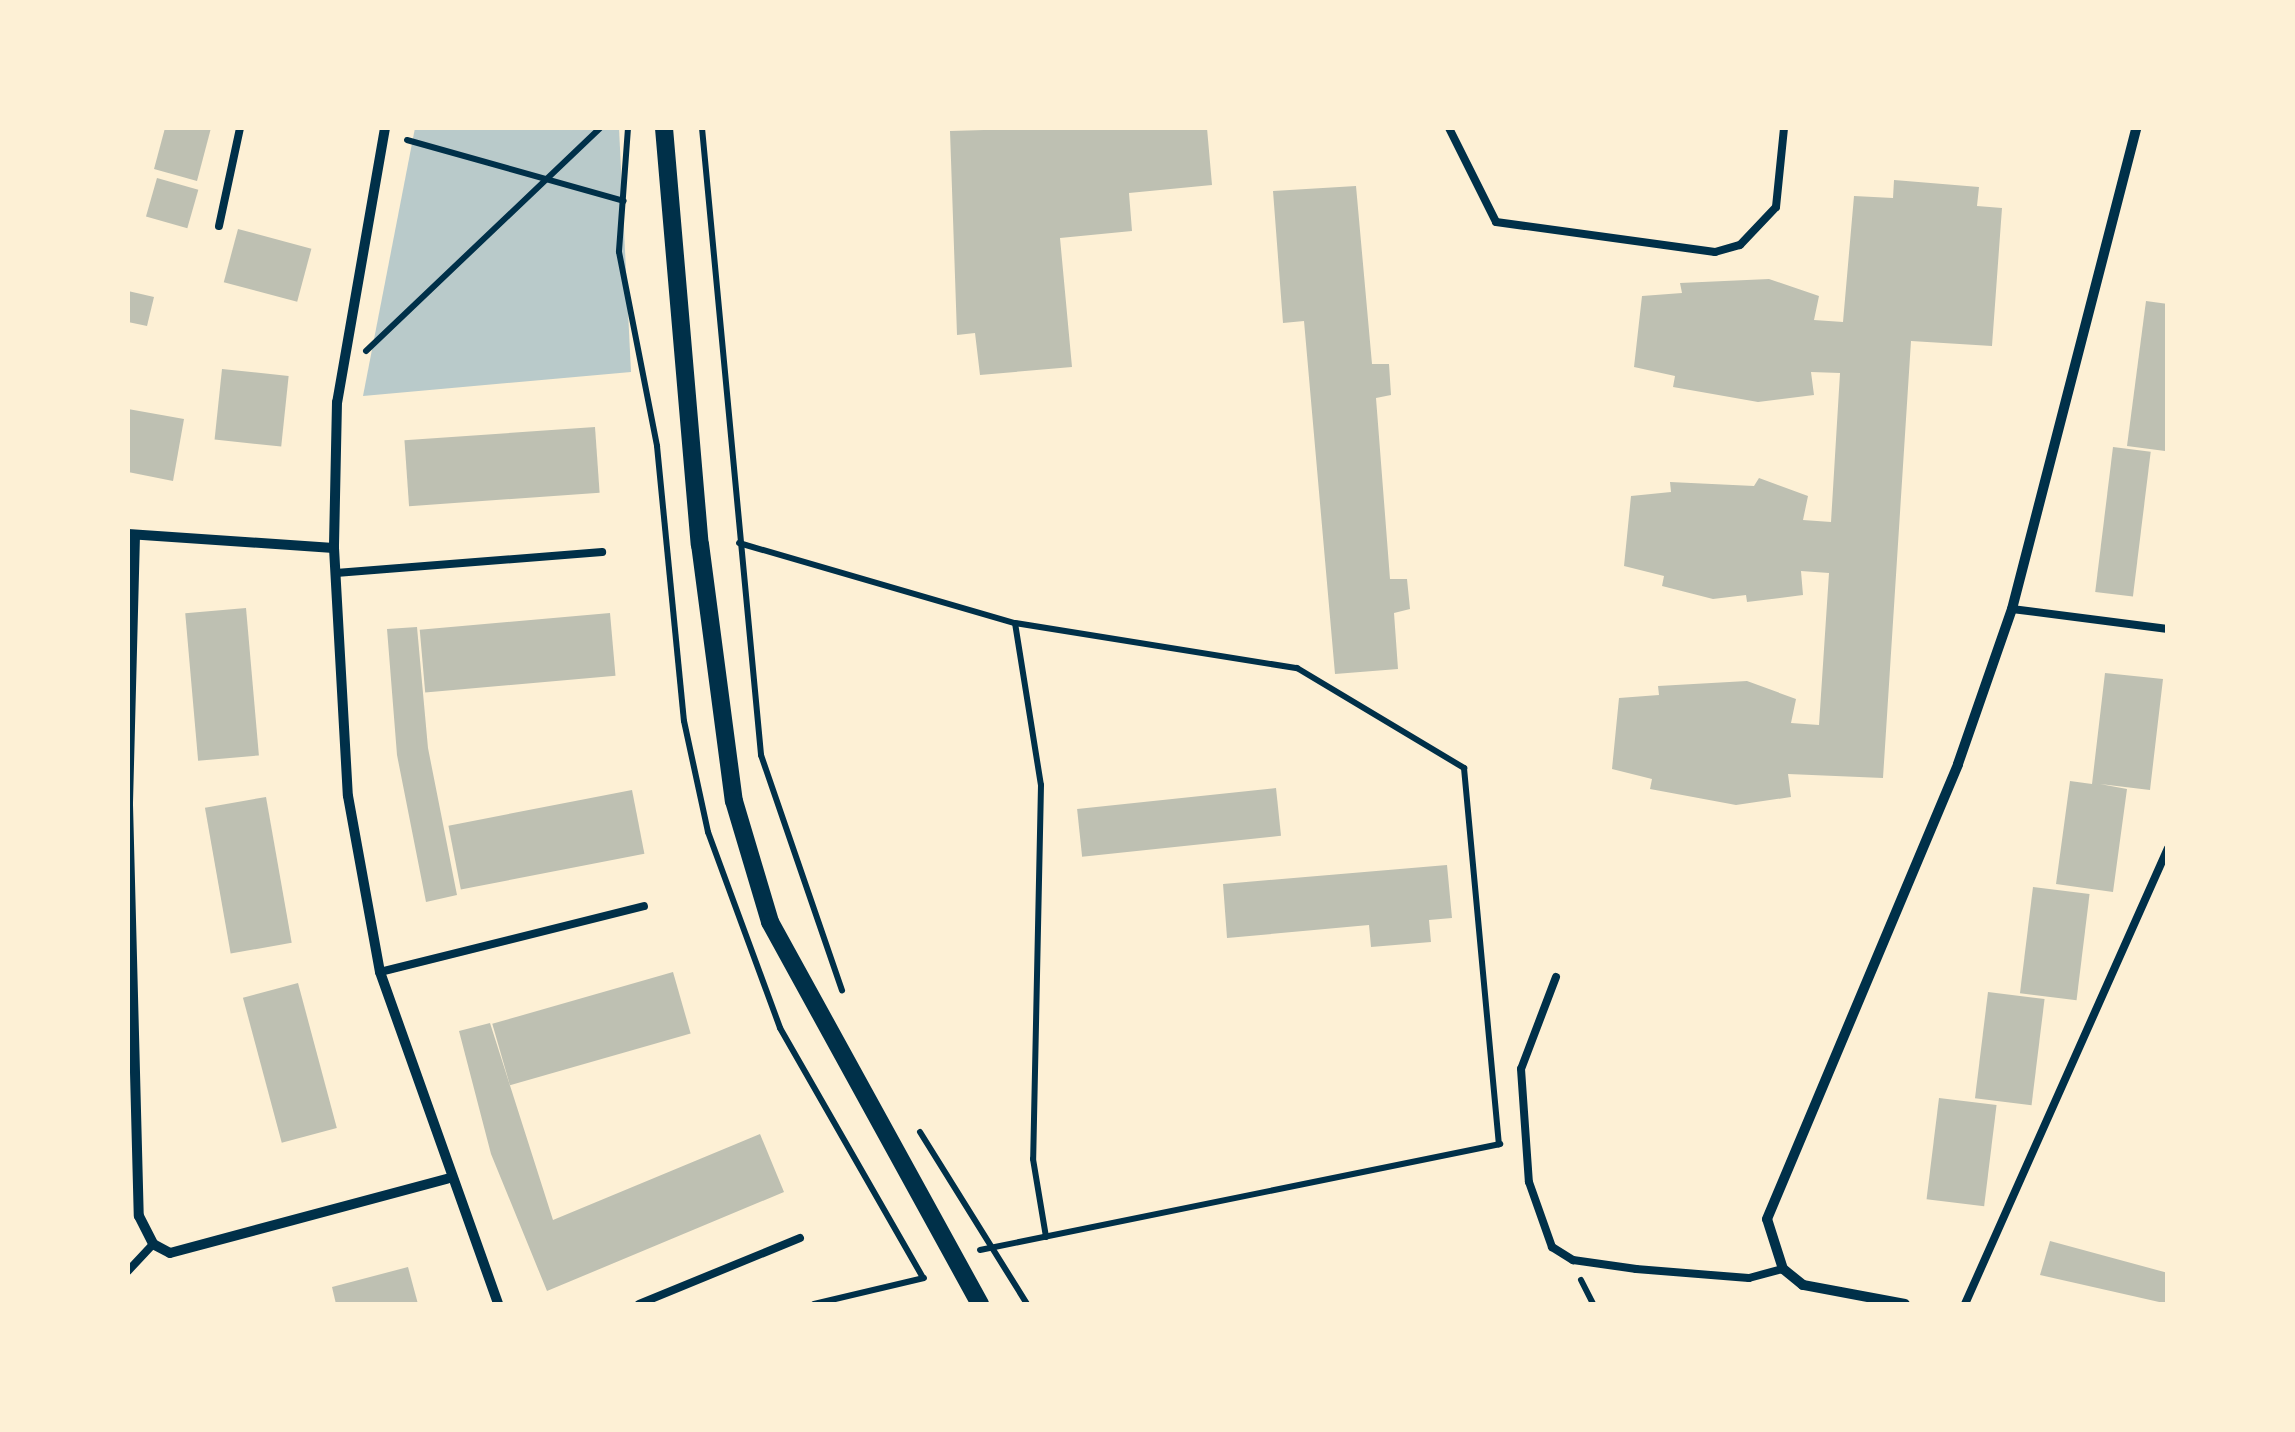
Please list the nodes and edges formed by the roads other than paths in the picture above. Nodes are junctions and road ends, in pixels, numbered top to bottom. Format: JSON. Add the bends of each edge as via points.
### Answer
{"nodes":[{"id":1,"x":240,"y":128,"type":"edge"},
{"id":2,"x":385,"y":128,"type":"edge"},
{"id":3,"x":664,"y":128,"type":"edge"},
{"id":4,"x":1449,"y":128,"type":"edge"},
{"id":5,"x":1784,"y":128,"type":"edge"},
{"id":6,"x":2136,"y":128,"type":"edge"},
{"id":7,"x":219,"y":226,"type":"dead end"},
{"id":8,"x":131,"y":534,"type":"edge"},
{"id":9,"x":334,"y":548,"type":"junction"},
{"id":10,"x":602,"y":552,"type":"dead end"},
{"id":11,"x":336,"y":573,"type":"junction"},
{"id":12,"x":2012,"y":609,"type":"junction"},
{"id":13,"x":2168,"y":629,"type":"edge"},
{"id":14,"x":128,"y":805,"type":"edge"},
{"id":15,"x":2168,"y":848,"type":"edge"},
{"id":16,"x":644,"y":906,"type":"dead end"},
{"id":17,"x":380,"y":972,"type":"junction"},
{"id":18,"x":1556,"y":977,"type":"dead end"},
{"id":19,"x":130,"y":1046,"type":"edge"},
{"id":20,"x":446,"y":1179,"type":"junction"},
{"id":21,"x":800,"y":1238,"type":"dead end"},
{"id":22,"x":153,"y":1244,"type":"junction"},
{"id":23,"x":1783,"y":1269,"type":"junction"},
{"id":24,"x":128,"y":1271,"type":"edge"},
{"id":25,"x":498,"y":1304,"type":"edge"},
{"id":26,"x":639,"y":1304,"type":"edge"},
{"id":27,"x":980,"y":1304,"type":"edge"},
{"id":28,"x":1905,"y":1304,"type":"edge"},
{"id":29,"x":1965,"y":1304,"type":"edge"}],
"edges":[{"from":1,"to":7,"type":"lane"},
{"from":2,"to":9,"type":"street","via":[[338,387]]},
{"from":3,"to":27,"type":"street","via":[[700,544],[734,801],[770,922]]},
{"from":4,"to":5,"type":"lane","via":[[1496,222],[1716,252],[1740,246],[1776,207]]},
{"from":6,"to":12,"type":"street"},
{"from":8,"to":9,"type":"street"},
{"from":8,"to":14,"type":"street"},
{"from":9,"to":11,"type":"street"},
{"from":10,"to":11,"type":"lane"},
{"from":11,"to":17,"type":"street","via":[[348,796]]},
{"from":12,"to":13,"type":"lane"},
{"from":12,"to":23,"type":"street","via":[[1958,764],[1768,1220]]},
{"from":14,"to":19,"type":"street"},
{"from":15,"to":29,"type":"lane"},
{"from":16,"to":17,"type":"lane"},
{"from":17,"to":20,"type":"street"},
{"from":18,"to":23,"type":"lane","via":[[1521,1069],[1538,1222],[1572,1260],[1749,1278]]},
{"from":19,"to":22,"type":"street","via":[[140,1216]]},
{"from":20,"to":22,"type":"street","via":[[231,1244],[170,1253]]},
{"from":20,"to":25,"type":"street"},
{"from":21,"to":26,"type":"lane"},
{"from":22,"to":24,"type":"lane"},
{"from":23,"to":28,"type":"street","via":[[1803,1285]]}]}
